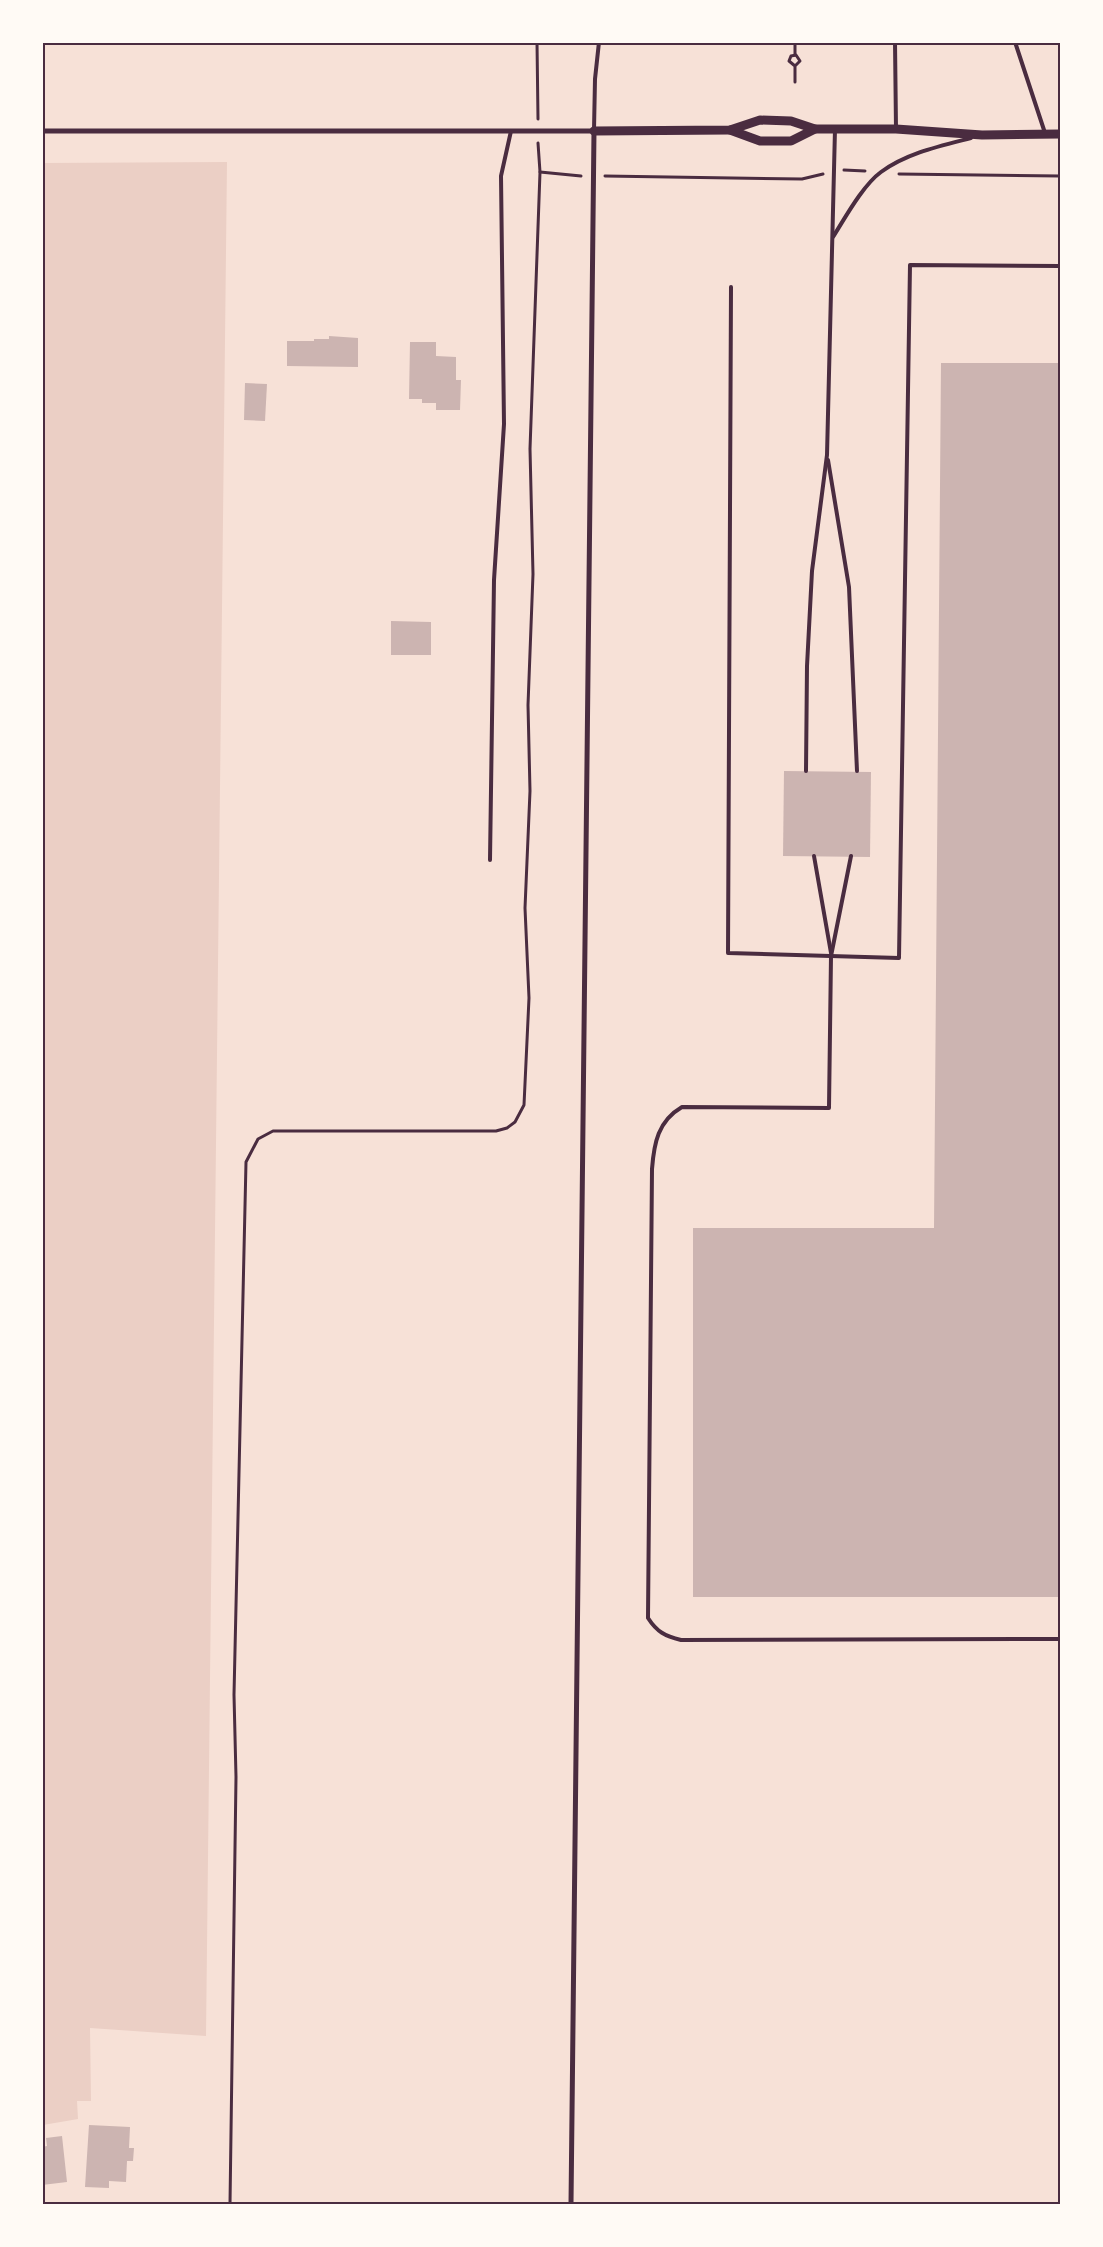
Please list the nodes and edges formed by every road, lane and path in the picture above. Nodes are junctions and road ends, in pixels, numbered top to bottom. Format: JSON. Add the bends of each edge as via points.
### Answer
{"nodes":[{"id":1,"x":537,"y":42,"type":"edge"},
{"id":2,"x":599,"y":42,"type":"edge"},
{"id":3,"x":795,"y":42,"type":"edge"},
{"id":4,"x":895,"y":42,"type":"edge"},
{"id":5,"x":1015,"y":42,"type":"edge"},
{"id":6,"x":795,"y":55,"type":"junction"},
{"id":7,"x":795,"y":66,"type":"junction"},
{"id":8,"x":795,"y":82,"type":"dead end"},
{"id":9,"x":538,"y":117,"type":"dead end"},
{"id":10,"x":815,"y":129,"type":"junction"},
{"id":11,"x":835,"y":129,"type":"junction"},
{"id":12,"x":896,"y":129,"type":"junction"},
{"id":13,"x":730,"y":130,"type":"junction"},
{"id":14,"x":42,"y":131,"type":"edge"},
{"id":15,"x":511,"y":131,"type":"junction"},
{"id":16,"x":594,"y":131,"type":"junction"},
{"id":17,"x":1046,"y":134,"type":"junction"},
{"id":18,"x":1060,"y":134,"type":"edge"},
{"id":19,"x":982,"y":135,"type":"junction"},
{"id":20,"x":539,"y":146,"type":"dead end"},
{"id":21,"x":540,"y":172,"type":"junction"},
{"id":22,"x":834,"y":172,"type":"junction"},
{"id":23,"x":880,"y":172,"type":"junction"},
{"id":24,"x":577,"y":176,"type":"dead end"},
{"id":25,"x":614,"y":176,"type":"dead end"},
{"id":26,"x":1060,"y":176,"type":"edge"},
{"id":27,"x":832,"y":239,"type":"junction"},
{"id":28,"x":1060,"y":266,"type":"edge"},
{"id":29,"x":732,"y":287,"type":"dead end"},
{"id":30,"x":828,"y":455,"type":"junction"},
{"id":31,"x":806,"y":771,"type":"dead end"},
{"id":32,"x":857,"y":771,"type":"dead end"},
{"id":33,"x":814,"y":856,"type":"dead end"},
{"id":34,"x":851,"y":856,"type":"dead end"},
{"id":35,"x":490,"y":860,"type":"dead end"},
{"id":36,"x":831,"y":956,"type":"junction"},
{"id":37,"x":1060,"y":1639,"type":"edge"},
{"id":38,"x":230,"y":2204,"type":"edge"},
{"id":39,"x":571,"y":2204,"type":"edge"}],
"edges":[{"from":1,"to":9,"type":"path"},
{"from":2,"to":16,"type":"lane"},
{"from":3,"to":6,"type":"path"},
{"from":4,"to":12,"type":"lane"},
{"from":5,"to":17,"type":"lane"},
{"from":6,"to":7,"type":"path","via":[[800,61]]},
{"from":6,"to":7,"type":"path","via":[[789,61]]},
{"from":7,"to":8,"type":"path"},
{"from":10,"to":11,"type":"street"},
{"from":10,"to":13,"type":"street","via":[[791,121],[760,120]]},
{"from":10,"to":13,"type":"street","via":[[791,141],[760,141]]},
{"from":11,"to":12,"type":"street"},
{"from":11,"to":22,"type":"lane"},
{"from":12,"to":19,"type":"street"},
{"from":13,"to":16,"type":"street"},
{"from":14,"to":15,"type":"street"},
{"from":15,"to":16,"type":"street"},
{"from":15,"to":35,"type":"lane","via":[[501,176],[504,424],[494,580]]},
{"from":16,"to":39,"type":"street"},
{"from":17,"to":18,"type":"street"},
{"from":17,"to":19,"type":"street"},
{"from":19,"to":23,"type":"lane","via":[[922,151]]},
{"from":20,"to":21,"type":"path"},
{"from":21,"to":24,"type":"path"},
{"from":21,"to":38,"type":"path","via":[[530,449],[533,574],[526,908],[529,998],[524,1105],[515,1122],[496,1131],[273,1131],[258,1139],[246,1162],[234,1695],[236,1777]]},
{"from":22,"to":23,"type":"path","via":[[847,169]]},
{"from":22,"to":25,"type":"path","via":[[802,178]]},
{"from":22,"to":27,"type":"lane"},
{"from":23,"to":26,"type":"path","via":[[908,176]]},
{"from":23,"to":27,"type":"lane","via":[[854,202]]},
{"from":27,"to":30,"type":"lane"},
{"from":28,"to":36,"type":"lane","via":[[910,265],[898,958]]},
{"from":29,"to":36,"type":"lane","via":[[728,953]]},
{"from":30,"to":31,"type":"lane","via":[[812,571]]},
{"from":30,"to":32,"type":"lane","via":[[849,588]]},
{"from":33,"to":36,"type":"lane"},
{"from":34,"to":36,"type":"lane"},
{"from":36,"to":37,"type":"lane","via":[[829,1108],[682,1107],[670,1114],[660,1127],[654,1147],[648,1618],[656,1630],[681,1640]]}]}
